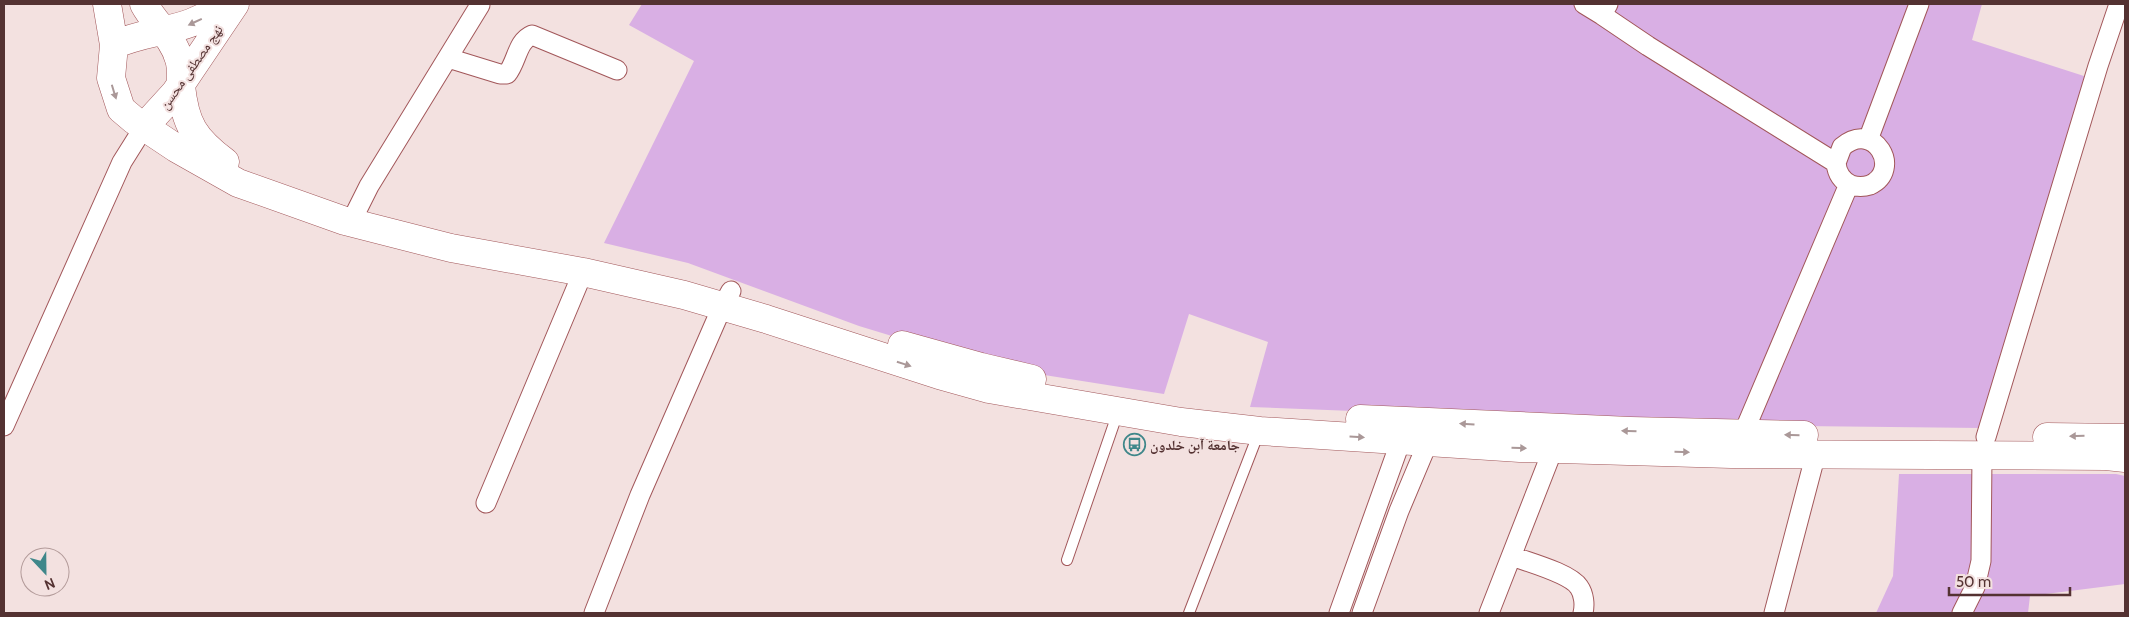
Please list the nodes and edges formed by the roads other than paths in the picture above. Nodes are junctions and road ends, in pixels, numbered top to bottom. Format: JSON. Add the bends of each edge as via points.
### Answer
{"nodes":[{"id":1,"x":107,"y":4,"type":"edge"},
{"id":2,"x":144,"y":4,"type":"edge"},
{"id":3,"x":222,"y":4,"type":"edge"},
{"id":4,"x":235,"y":4,"type":"edge"},
{"id":5,"x":1584,"y":4,"type":"edge"},
{"id":6,"x":1919,"y":4,"type":"edge"},
{"id":7,"x":2119,"y":4,"type":"edge"},
{"id":8,"x":480,"y":5,"type":"dead end"},
{"id":9,"x":1605,"y":9,"type":"edge"},
{"id":10,"x":164,"y":31,"type":"junction"},
{"id":11,"x":114,"y":44,"type":"junction"},
{"id":12,"x":448,"y":58,"type":"junction"},
{"id":13,"x":617,"y":70,"type":"dead end"},
{"id":14,"x":181,"y":84,"type":"junction"},
{"id":15,"x":144,"y":127,"type":"junction"},
{"id":16,"x":1868,"y":140,"type":"junction"},
{"id":17,"x":1836,"y":163,"type":"junction"},
{"id":18,"x":1849,"y":184,"type":"junction"},
{"id":19,"x":356,"y":212,"type":"junction"},
{"id":20,"x":584,"y":272,"type":"junction"},
{"id":21,"x":726,"y":299,"type":"junction"},
{"id":22,"x":1118,"y":412,"type":"junction"},
{"id":23,"x":4,"y":426,"type":"edge"},
{"id":24,"x":1260,"y":431,"type":"junction"},
{"id":25,"x":1743,"y":434,"type":"junction"},
{"id":26,"x":2125,"y":438,"type":"edge"},
{"id":27,"x":1558,"y":439,"type":"junction"},
{"id":28,"x":1401,"y":440,"type":"junction"},
{"id":29,"x":1428,"y":442,"type":"junction"},
{"id":30,"x":1984,"y":446,"type":"junction"},
{"id":31,"x":1816,"y":453,"type":"junction"},
{"id":32,"x":2125,"y":458,"type":"edge"},
{"id":33,"x":486,"y":503,"type":"dead end"},
{"id":34,"x":1512,"y":556,"type":"junction"},
{"id":35,"x":1067,"y":560,"type":"dead end"},
{"id":36,"x":594,"y":613,"type":"edge"},
{"id":37,"x":1189,"y":613,"type":"edge"},
{"id":38,"x":1338,"y":613,"type":"edge"},
{"id":39,"x":1362,"y":613,"type":"edge"},
{"id":40,"x":1489,"y":613,"type":"edge"},
{"id":41,"x":1583,"y":613,"type":"edge"},
{"id":42,"x":1774,"y":613,"type":"edge"},
{"id":43,"x":1962,"y":613,"type":"edge"}],
"edges":[{"from":1,"to":11,"type":"main road"},
{"from":2,"to":10,"type":"main road"},
{"from":3,"to":10,"type":"main road","name":"نهج مصطفى محسن","one_way":true,"via":[[200,19]]},
{"from":4,"to":14,"type":"main road","name":"نهج مصطفى محسن"},
{"from":5,"to":9,"type":"street"},
{"from":6,"to":16,"type":"street"},
{"from":7,"to":30,"type":"street"},
{"from":8,"to":12,"type":"street"},
{"from":9,"to":17,"type":"street","via":[[1648,46]]},
{"from":10,"to":11,"type":"main road","via":[[137,35]]},
{"from":10,"to":14,"type":"main road","via":[[179,59]]},
{"from":11,"to":15,"type":"main road","one_way":true,"via":[[110,70],[116,97],[121,109]]},
{"from":12,"to":13,"type":"street","via":[[507,74],[522,43],[532,35]]},
{"from":12,"to":19,"type":"street"},
{"from":14,"to":15,"type":"main road","name":"نهج مصطفى محسن"},
{"from":14,"to":19,"type":"main road","via":[[191,128],[213,153],[245,173]]},
{"from":15,"to":20,"type":"main road","via":[[238,183],[317,212],[451,248]]},
{"from":15,"to":23,"type":"street","via":[[122,162]]},
{"from":16,"to":17,"type":"street","via":[[1856,139],[1846,144]]},
{"from":16,"to":18,"type":"street","via":[[1881,150],[1883,172],[1871,184],[1860,187]]},
{"from":17,"to":18,"type":"street","via":[[1840,176]]},
{"from":18,"to":25,"type":"street"},
{"from":19,"to":21,"type":"main road","via":[[611,261]]},
{"from":20,"to":21,"type":"main road","via":[[684,295]]},
{"from":20,"to":33,"type":"street"},
{"from":21,"to":22,"type":"main road","one_way":true,"via":[[766,319],[963,383]]},
{"from":27,"to":21,"type":"main road","one_way":true,"via":[[1246,413],[1072,387],[962,362]]},
{"from":21,"to":36,"type":"street","via":[[640,495]]},
{"from":22,"to":24,"type":"main road"},
{"from":22,"to":35,"type":"lane"},
{"from":24,"to":28,"type":"main road","one_way":true},
{"from":24,"to":37,"type":"lane"},
{"from":25,"to":27,"type":"main road","one_way":true},
{"from":30,"to":25,"type":"main road","one_way":true},
{"from":26,"to":30,"type":"main road","one_way":true},
{"from":29,"to":27,"type":"main road","one_way":true},
{"from":27,"to":31,"type":"main road","one_way":true,"via":[[1722,453]]},
{"from":27,"to":34,"type":"street"},
{"from":28,"to":29,"type":"main road"},
{"from":28,"to":38,"type":"street"},
{"from":29,"to":39,"type":"street"},
{"from":30,"to":31,"type":"main road"},
{"from":30,"to":32,"type":"main road"},
{"from":30,"to":43,"type":"street","via":[[1981,561],[1975,587]]},
{"from":31,"to":42,"type":"street"},
{"from":34,"to":40,"type":"street"},
{"from":34,"to":41,"type":"street","via":[[1569,578],[1579,586]]}]}
